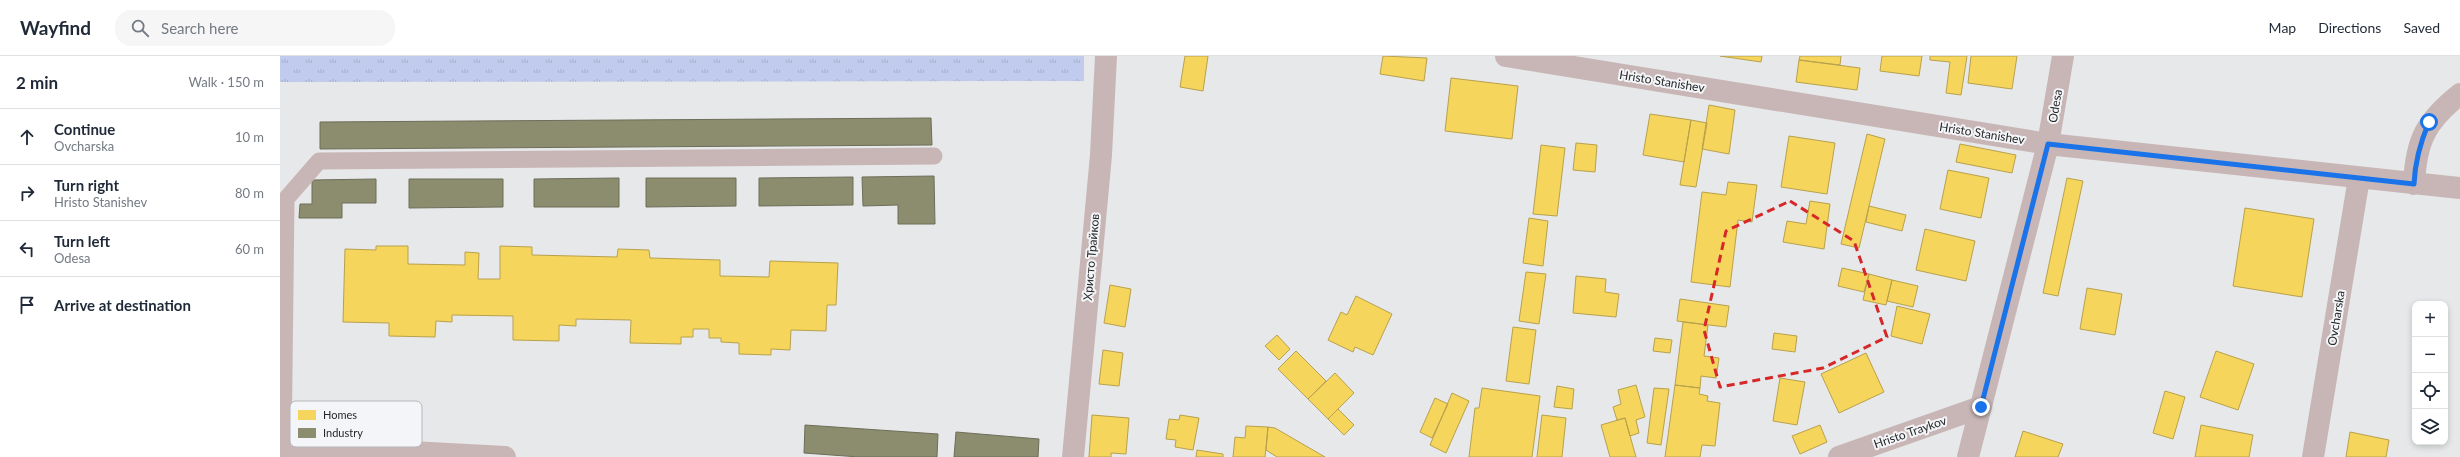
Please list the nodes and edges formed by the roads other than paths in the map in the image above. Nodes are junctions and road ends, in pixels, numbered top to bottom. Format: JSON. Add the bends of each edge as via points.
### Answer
{"nodes":[{"id":1,"x":1106,"y":56,"type":"edge"},
{"id":2,"x":1506,"y":56,"type":"edge"},
{"id":3,"x":2063,"y":56,"type":"edge"},
{"id":4,"x":2460,"y":94,"type":"edge"},
{"id":5,"x":2048,"y":144,"type":"junction"},
{"id":6,"x":934,"y":156,"type":"dead end"},
{"id":7,"x":2359,"y":178,"type":"junction"},
{"id":8,"x":2414,"y":184,"type":"junction"},
{"id":9,"x":2460,"y":188,"type":"edge"},
{"id":10,"x":1981,"y":407,"type":"junction"},
{"id":11,"x":283,"y":457,"type":"edge"},
{"id":12,"x":293,"y":457,"type":"edge"},
{"id":13,"x":506,"y":457,"type":"edge"},
{"id":14,"x":1073,"y":457,"type":"edge"},
{"id":15,"x":1839,"y":457,"type":"edge"},
{"id":16,"x":1968,"y":457,"type":"edge"},
{"id":17,"x":2313,"y":457,"type":"edge"}],
"edges":[{"from":1,"to":14,"type":"street","name":"Христо Трайков","via":[[1101,155]]},
{"from":2,"to":5,"type":"street","name":"Hristo Stanishev"},
{"from":3,"to":5,"type":"street","name":"Odesa"},
{"from":4,"to":8,"type":"street","via":[[2429,122],[2415,165]]},
{"from":5,"to":7,"type":"street","name":"Hristo Stanishev"},
{"from":5,"to":10,"type":"street","name":"Odesa"},
{"from":6,"to":11,"type":"lane","via":[[319,161],[286,199]]},
{"from":7,"to":8,"type":"street","name":"Hristo Stanishev"},
{"from":7,"to":17,"type":"street","name":"Ovcharska"},
{"from":8,"to":9,"type":"street","name":"Hristo Stanishev"},
{"from":10,"to":15,"type":"street","name":"Hristo Traykov"},
{"from":10,"to":16,"type":"street","name":"Odesa"},
{"from":12,"to":13,"type":"street","via":[[355,449]]}]}
